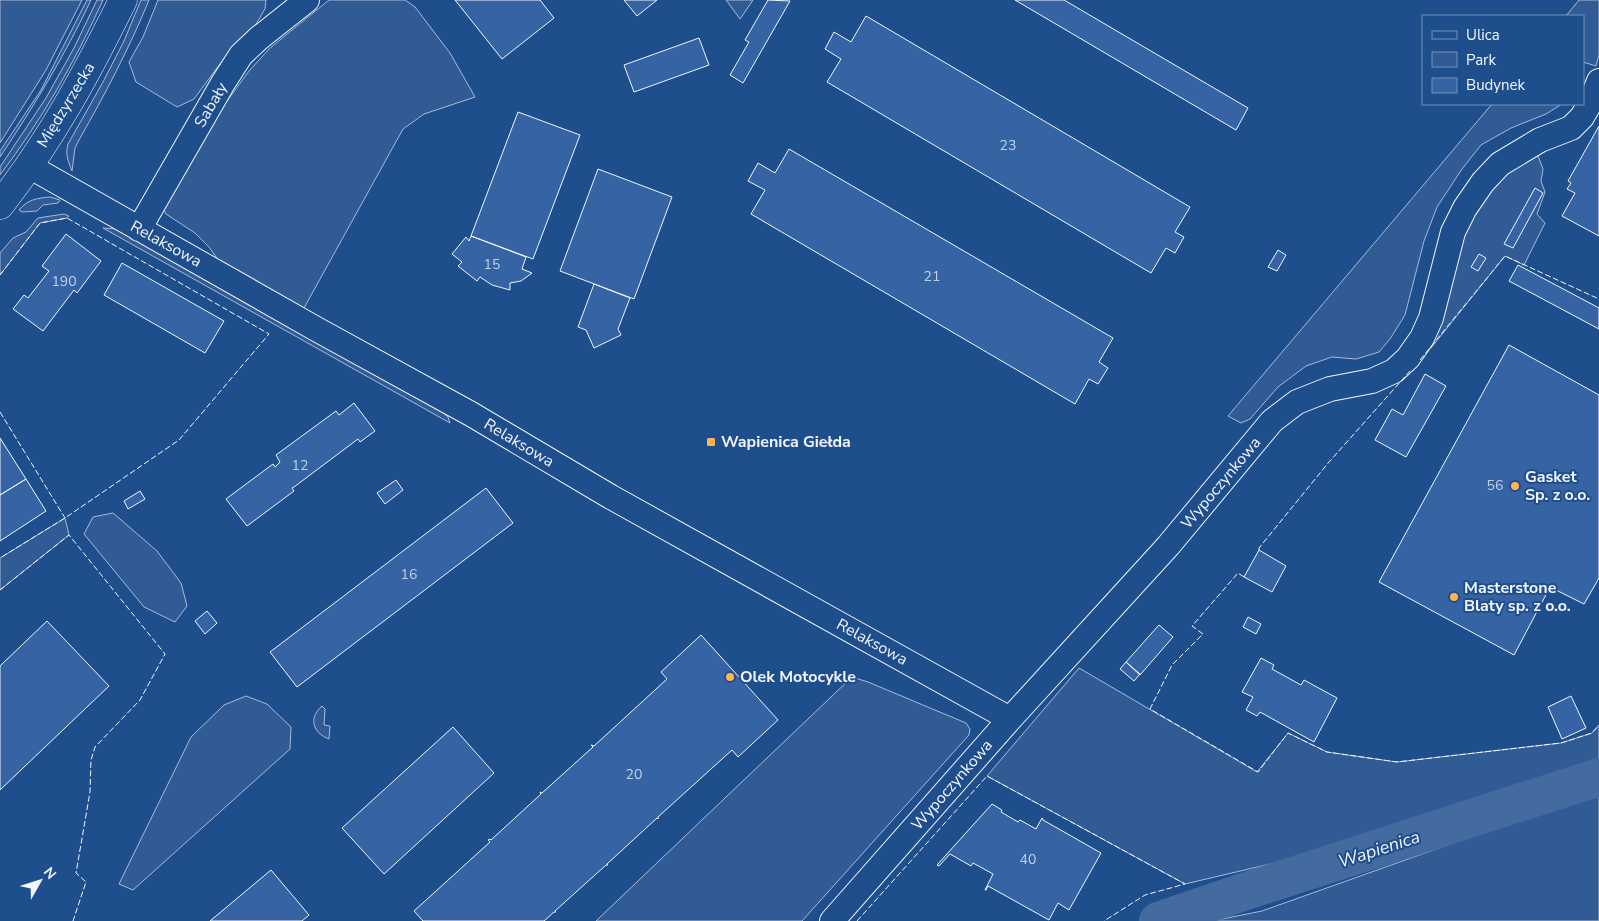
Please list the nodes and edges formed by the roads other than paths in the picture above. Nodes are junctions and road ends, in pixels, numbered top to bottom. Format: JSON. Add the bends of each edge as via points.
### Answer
{"nodes":[{"id":1,"x":122,"y":0,"type":"edge"},
{"id":2,"x":307,"y":0,"type":"edge"},
{"id":3,"x":1599,"y":83,"type":"edge"},
{"id":4,"x":29,"y":166,"type":"junction"},
{"id":5,"x":0,"y":205,"type":"edge"},
{"id":6,"x":138,"y":229,"type":"junction"},
{"id":7,"x":1010,"y":719,"type":"junction"},
{"id":8,"x":832,"y":921,"type":"edge"}],
"edges":[{"from":1,"to":4,"type":"main road","name":"Międzyrzecka","via":[[78,88]]},
{"from":2,"to":6,"type":"street","name":"Sabały","via":[[241,55]]},
{"from":3,"to":7,"type":"street","name":"Wypoczynkowa","via":[[1582,117],[1571,128],[1540,140],[1500,164],[1483,182],[1453,232],[1431,318],[1408,358],[1394,371],[1372,381],[1330,389],[1297,402],[1272,421],[1168,546]]},
{"from":4,"to":5,"type":"main road","name":"Międzyrzecka"},
{"from":4,"to":6,"type":"street","name":"Relaksowa"},
{"from":6,"to":7,"type":"street","name":"Relaksowa"},
{"from":7,"to":8,"type":"street","name":"Wypoczynkowa"}]}
